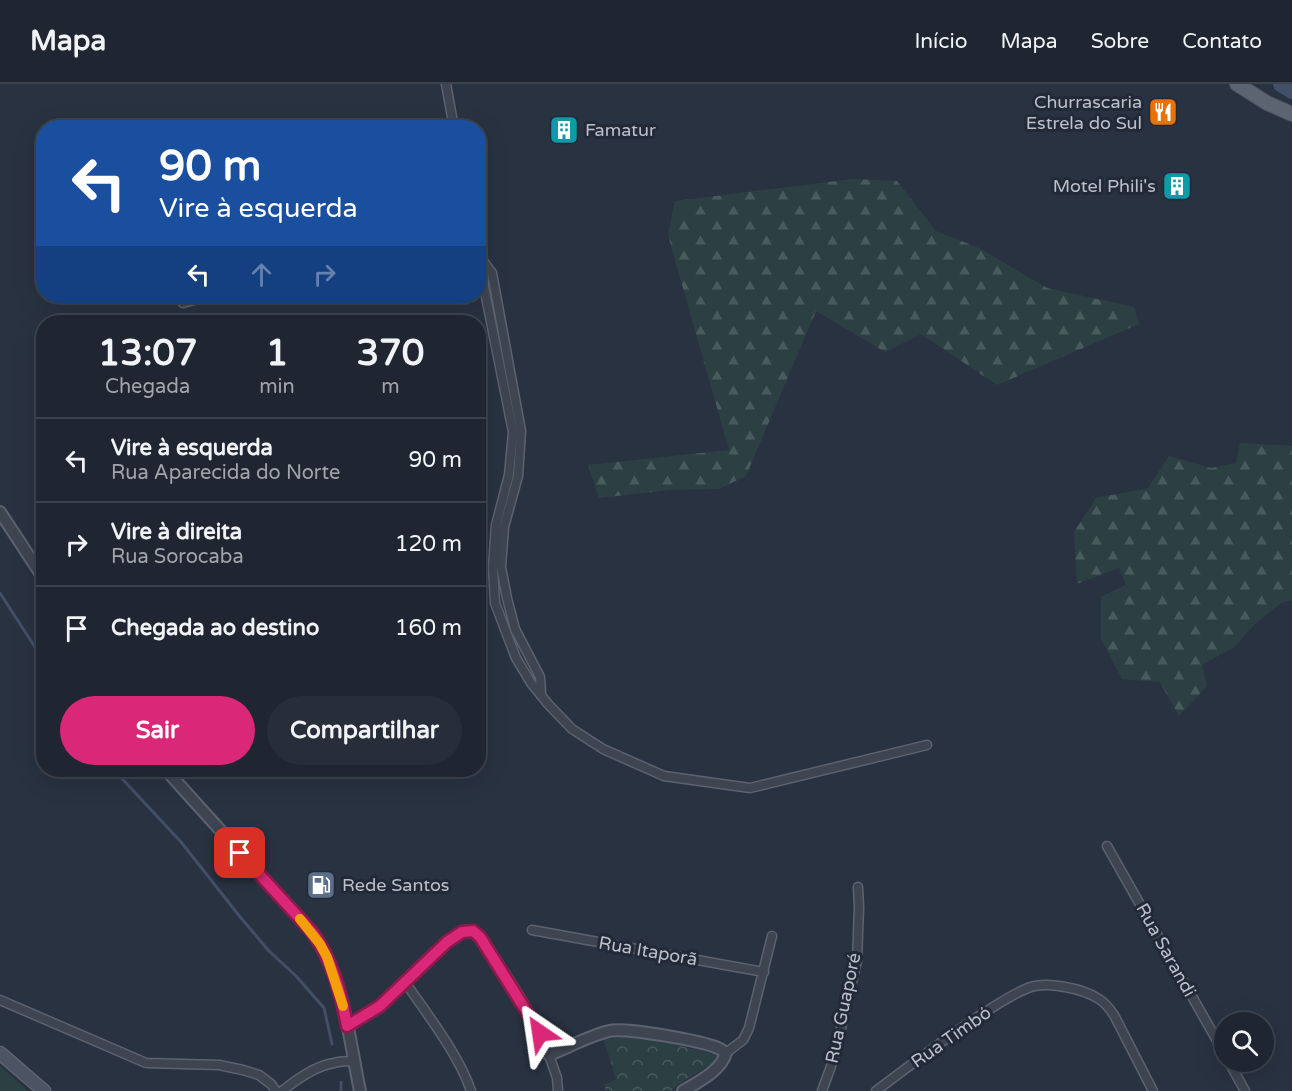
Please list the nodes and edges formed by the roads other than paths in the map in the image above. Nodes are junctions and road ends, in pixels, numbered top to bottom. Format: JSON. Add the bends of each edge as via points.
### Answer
{"nodes":[{"id":1,"x":446,"y":84,"type":"edge"},
{"id":2,"x":1238,"y":84,"type":"edge"},
{"id":3,"x":1292,"y":114,"type":"edge"},
{"id":4,"x":453,"y":120,"type":"edge"},
{"id":5,"x":486,"y":266,"type":"edge"},
{"id":6,"x":486,"y":296,"type":"edge"},
{"id":7,"x":0,"y":512,"type":"edge"},
{"id":8,"x":36,"y":567,"type":"edge"},
{"id":9,"x":541,"y":694,"type":"junction"},
{"id":10,"x":927,"y":745,"type":"dead end"},
{"id":11,"x":172,"y":777,"type":"edge"},
{"id":12,"x":1107,"y":846,"type":"dead end"},
{"id":13,"x":858,"y":887,"type":"dead end"},
{"id":14,"x":532,"y":930,"type":"dead end"},
{"id":15,"x":772,"y":936,"type":"dead end"},
{"id":16,"x":764,"y":972,"type":"junction"},
{"id":17,"x":405,"y":982,"type":"junction"},
{"id":18,"x":0,"y":1000,"type":"edge"},
{"id":19,"x":347,"y":1026,"type":"junction"},
{"id":20,"x":1214,"y":1035,"type":"edge"},
{"id":21,"x":0,"y":1053,"type":"edge"},
{"id":22,"x":726,"y":1053,"type":"junction"},
{"id":23,"x":549,"y":1055,"type":"junction"},
{"id":24,"x":354,"y":1061,"type":"junction"},
{"id":25,"x":1235,"y":1072,"type":"edge"},
{"id":26,"x":44,"y":1091,"type":"edge"},
{"id":27,"x":276,"y":1091,"type":"edge"},
{"id":28,"x":282,"y":1091,"type":"edge"},
{"id":29,"x":360,"y":1091,"type":"edge"},
{"id":30,"x":471,"y":1091,"type":"edge"},
{"id":31,"x":558,"y":1091,"type":"edge"},
{"id":32,"x":683,"y":1091,"type":"edge"},
{"id":33,"x":822,"y":1091,"type":"edge"},
{"id":34,"x":876,"y":1091,"type":"edge"},
{"id":35,"x":1154,"y":1091,"type":"edge"},
{"id":36,"x":1245,"y":1091,"type":"edge"}],
"edges":[{"from":1,"to":4,"type":"street"},
{"from":2,"to":3,"type":"main road"},
{"from":5,"to":9,"type":"street","via":[[492,273],[521,431],[518,476],[504,527],[501,567],[515,629],[540,676]]},
{"from":6,"to":9,"type":"street","via":[[513,432],[509,475],[496,525],[495,603],[516,658]]},
{"from":7,"to":8,"type":"street"},
{"from":9,"to":10,"type":"street","via":[[572,729],[603,749],[664,776],[750,788]]},
{"from":11,"to":19,"type":"street","via":[[312,932],[327,957]]},
{"from":12,"to":20,"type":"street","name":"Rua Sarandi"},
{"from":13,"to":33,"type":"street","name":"Rua Guaporé","via":[[857,961],[834,1058]]},
{"from":14,"to":16,"type":"street","name":"Rua Itaporã"},
{"from":15,"to":16,"type":"street"},
{"from":16,"to":22,"type":"street","via":[[749,1028],[743,1040]]},
{"from":17,"to":19,"type":"street","via":[[380,1006]]},
{"from":17,"to":23,"type":"street","via":[[447,942],[462,932],[473,931],[540,1033]]},
{"from":17,"to":30,"type":"street","via":[[445,1041]]},
{"from":18,"to":27,"type":"street","via":[[146,1063],[219,1065],[243,1070],[259,1075]]},
{"from":19,"to":24,"type":"street"},
{"from":21,"to":26,"type":"main road"},
{"from":22,"to":23,"type":"street","via":[[706,1044],[611,1031]]},
{"from":22,"to":32,"type":"street","via":[[718,1066]]},
{"from":23,"to":31,"type":"street"},
{"from":24,"to":28,"type":"street","via":[[316,1070]]},
{"from":24,"to":29,"type":"street"},
{"from":25,"to":36,"type":"street"},
{"from":34,"to":35,"type":"street","name":"Rua Timbó","via":[[993,1007],[1029,987],[1052,986],[1069,987],[1100,999],[1114,1015]]}]}
